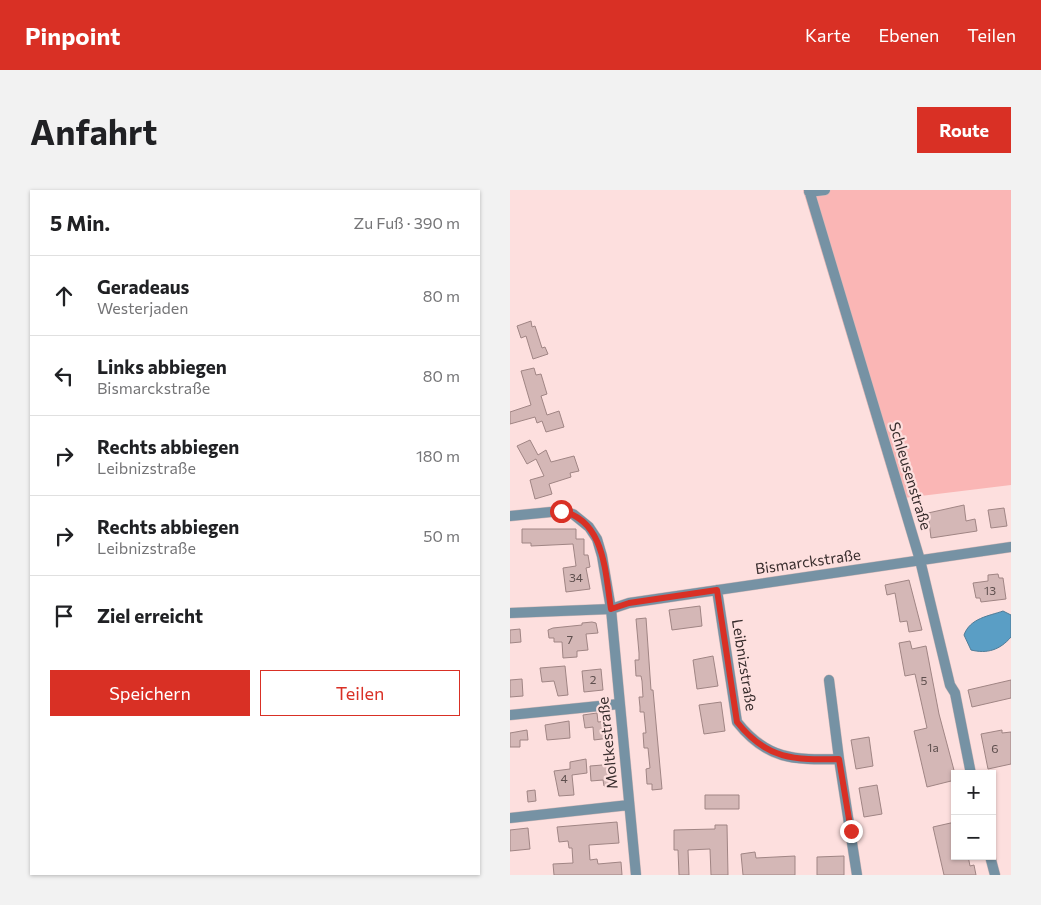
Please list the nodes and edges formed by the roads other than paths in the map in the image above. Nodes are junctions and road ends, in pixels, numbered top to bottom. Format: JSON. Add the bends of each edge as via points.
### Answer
{"nodes":[{"id":1,"x":825,"y":190,"type":"edge"},
{"id":2,"x":809,"y":191,"type":"edge"},
{"id":3,"x":510,"y":516,"type":"edge"},
{"id":4,"x":1011,"y":547,"type":"edge"},
{"id":5,"x":920,"y":560,"type":"junction"},
{"id":6,"x":717,"y":590,"type":"junction"},
{"id":7,"x":611,"y":609,"type":"junction"},
{"id":8,"x":510,"y":613,"type":"edge"},
{"id":9,"x":829,"y":680,"type":"dead end"},
{"id":10,"x":619,"y":704,"type":"junction"},
{"id":11,"x":510,"y":715,"type":"edge"},
{"id":12,"x":839,"y":759,"type":"junction"},
{"id":13,"x":970,"y":770,"type":"edge"},
{"id":14,"x":629,"y":805,"type":"junction"},
{"id":15,"x":510,"y":818,"type":"edge"},
{"id":16,"x":991,"y":860,"type":"edge"},
{"id":17,"x":636,"y":875,"type":"edge"},
{"id":18,"x":857,"y":875,"type":"edge"},
{"id":19,"x":994,"y":875,"type":"edge"}],
"edges":[{"from":1,"to":2,"type":"street"},
{"from":2,"to":5,"type":"street","name":"Schleusenstraße"},
{"from":3,"to":7,"type":"street","name":"Moltkestraße","via":[[561,511],[581,518],[597,539]]},
{"from":4,"to":5,"type":"street","name":"Bismarckstraße"},
{"from":5,"to":6,"type":"street","name":"Bismarckstraße"},
{"from":5,"to":13,"type":"street","name":"Schleusenstraße","via":[[950,684],[955,692]]},
{"from":6,"to":7,"type":"street","name":"Bismarckstraße","via":[[629,603]]},
{"from":6,"to":12,"type":"street","name":"Leibnizstraße","via":[[737,722],[751,739],[771,752],[805,760]]},
{"from":7,"to":8,"type":"street","name":"Bismarckstraße"},
{"from":7,"to":10,"type":"street","name":"Moltkestraße"},
{"from":9,"to":12,"type":"street"},
{"from":10,"to":11,"type":"street"},
{"from":10,"to":14,"type":"street","name":"Moltkestraße"},
{"from":12,"to":18,"type":"street"},
{"from":14,"to":15,"type":"street"},
{"from":14,"to":17,"type":"street","name":"Moltkestraße"},
{"from":16,"to":19,"type":"street"}]}
